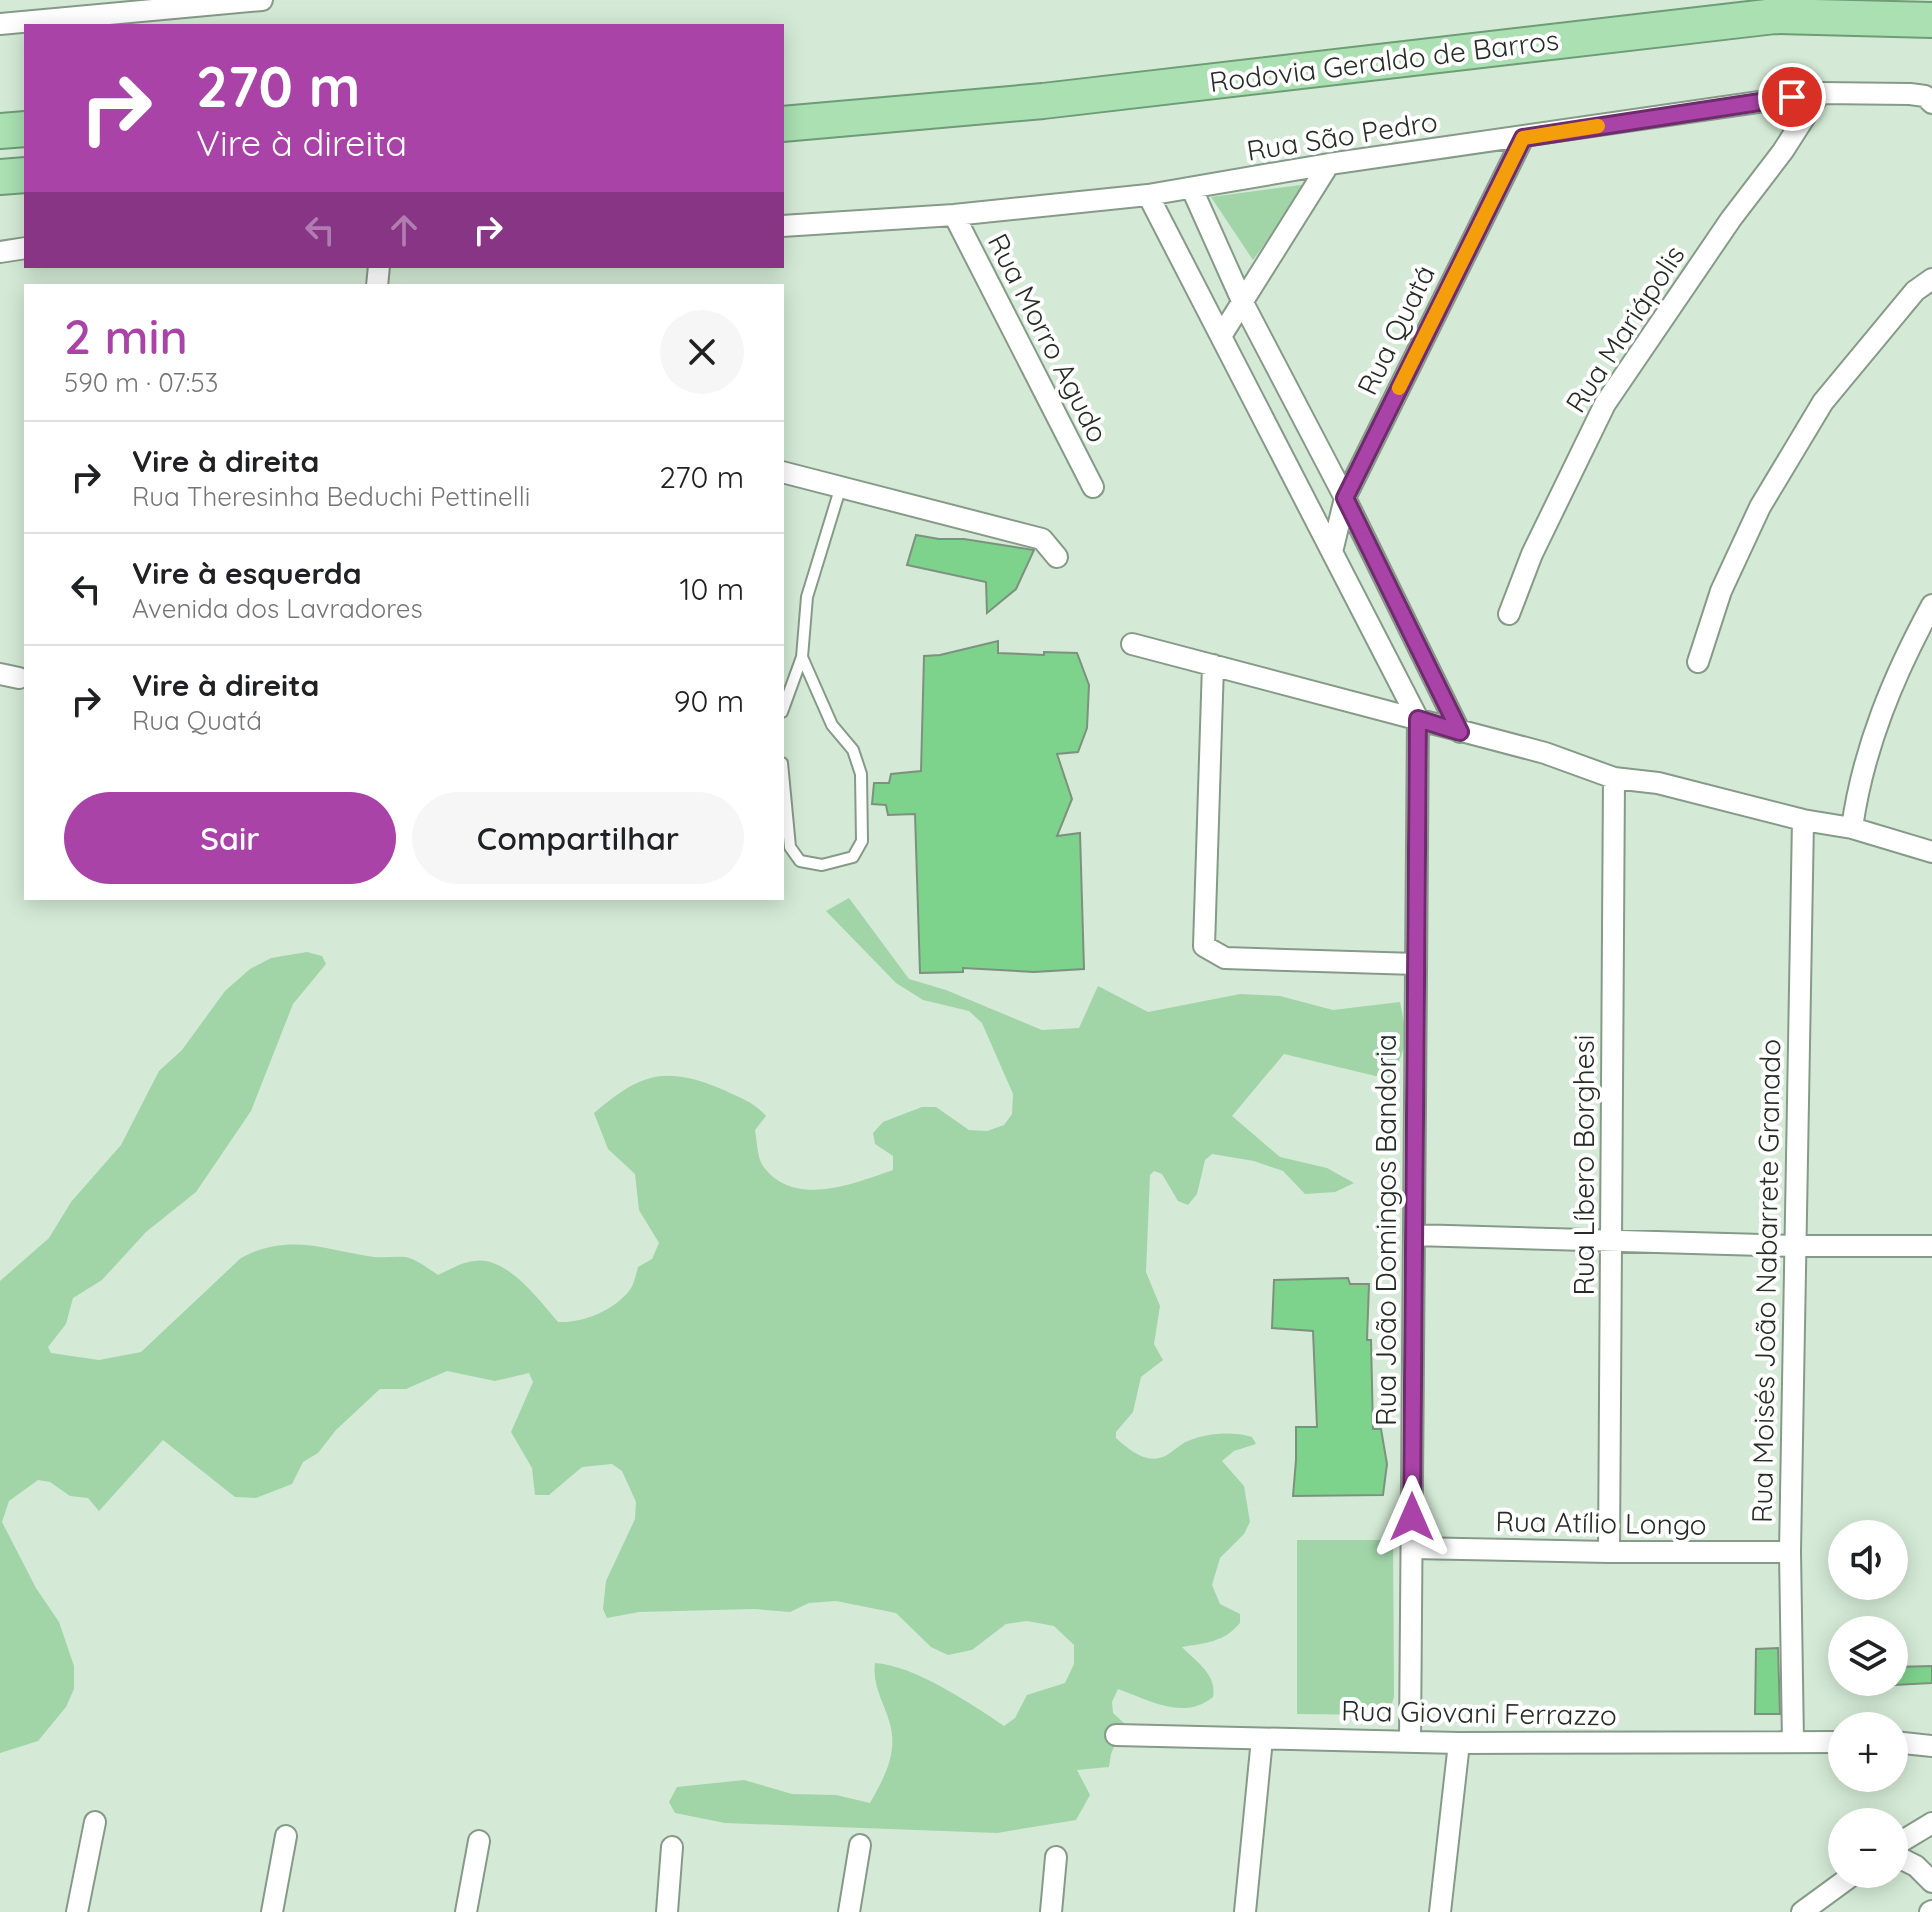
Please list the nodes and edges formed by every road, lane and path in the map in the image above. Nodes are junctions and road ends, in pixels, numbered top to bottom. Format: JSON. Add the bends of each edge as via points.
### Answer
{"nodes":[{"id":1,"x":262,"y":0,"type":"edge"},
{"id":2,"x":182,"y":4,"type":"edge"},
{"id":3,"x":1876,"y":18,"type":"junction"},
{"id":4,"x":1932,"y":20,"type":"edge"},
{"id":5,"x":0,"y":24,"type":"edge"},
{"id":6,"x":1932,"y":38,"type":"edge"},
{"id":7,"x":1820,"y":93,"type":"junction"},
{"id":8,"x":1932,"y":103,"type":"edge"},
{"id":9,"x":784,"y":113,"type":"edge"},
{"id":10,"x":837,"y":120,"type":"junction"},
{"id":11,"x":784,"y":124,"type":"edge"},
{"id":12,"x":24,"y":129,"type":"edge"},
{"id":13,"x":0,"y":131,"type":"edge"},
{"id":14,"x":1523,"y":138,"type":"junction"},
{"id":15,"x":1329,"y":164,"type":"junction"},
{"id":16,"x":24,"y":175,"type":"edge"},
{"id":17,"x":0,"y":177,"type":"edge"},
{"id":18,"x":1192,"y":189,"type":"junction"},
{"id":19,"x":1148,"y":195,"type":"junction"},
{"id":20,"x":954,"y":215,"type":"junction"},
{"id":21,"x":784,"y":226,"type":"edge"},
{"id":22,"x":24,"y":248,"type":"edge"},
{"id":23,"x":0,"y":252,"type":"edge"},
{"id":24,"x":1932,"y":279,"type":"edge"},
{"id":25,"x":1243,"y":303,"type":"junction"},
{"id":26,"x":1221,"y":336,"type":"junction"},
{"id":27,"x":784,"y":472,"type":"edge"},
{"id":28,"x":841,"y":486,"type":"junction"},
{"id":29,"x":1093,"y":487,"type":"dead end"},
{"id":30,"x":1345,"y":498,"type":"junction"},
{"id":31,"x":1332,"y":552,"type":"junction"},
{"id":32,"x":1057,"y":557,"type":"dead end"},
{"id":33,"x":1932,"y":605,"type":"edge"},
{"id":34,"x":1509,"y":614,"type":"dead end"},
{"id":35,"x":1132,"y":644,"type":"dead end"},
{"id":36,"x":802,"y":657,"type":"junction"},
{"id":37,"x":1698,"y":662,"type":"dead end"},
{"id":38,"x":1213,"y":665,"type":"junction"},
{"id":39,"x":784,"y":706,"type":"edge"},
{"id":40,"x":1418,"y":719,"type":"junction"},
{"id":41,"x":1460,"y":732,"type":"junction"},
{"id":42,"x":1614,"y":778,"type":"junction"},
{"id":43,"x":784,"y":784,"type":"edge"},
{"id":44,"x":1803,"y":820,"type":"junction"},
{"id":45,"x":1852,"y":828,"type":"junction"},
{"id":46,"x":1932,"y":852,"type":"edge"},
{"id":47,"x":1416,"y":964,"type":"junction"},
{"id":48,"x":1414,"y":1235,"type":"junction"},
{"id":49,"x":1611,"y":1239,"type":"junction"},
{"id":50,"x":1794,"y":1246,"type":"junction"},
{"id":51,"x":1932,"y":1246,"type":"edge"},
{"id":52,"x":1412,"y":1548,"type":"junction"},
{"id":53,"x":1609,"y":1552,"type":"junction"},
{"id":54,"x":1790,"y":1552,"type":"junction"},
{"id":55,"x":1116,"y":1735,"type":"dead end"},
{"id":56,"x":1262,"y":1739,"type":"junction"},
{"id":57,"x":1410,"y":1741,"type":"junction"},
{"id":58,"x":1793,"y":1742,"type":"junction"},
{"id":59,"x":1828,"y":1742,"type":"edge"},
{"id":60,"x":1459,"y":1743,"type":"junction"},
{"id":61,"x":1908,"y":1743,"type":"edge"},
{"id":62,"x":1932,"y":1746,"type":"edge"},
{"id":63,"x":95,"y":1822,"type":"dead end"},
{"id":64,"x":1932,"y":1823,"type":"edge"},
{"id":65,"x":286,"y":1836,"type":"dead end"},
{"id":66,"x":1908,"y":1838,"type":"edge"},
{"id":67,"x":479,"y":1841,"type":"dead end"},
{"id":68,"x":860,"y":1845,"type":"dead end"},
{"id":69,"x":672,"y":1847,"type":"dead end"},
{"id":70,"x":1056,"y":1857,"type":"dead end"},
{"id":71,"x":1908,"y":1862,"type":"edge"},
{"id":72,"x":1932,"y":1882,"type":"edge"},
{"id":73,"x":1835,"y":1888,"type":"edge"},
{"id":74,"x":77,"y":1912,"type":"edge"},
{"id":75,"x":272,"y":1912,"type":"edge"},
{"id":76,"x":466,"y":1912,"type":"edge"},
{"id":77,"x":667,"y":1912,"type":"edge"},
{"id":78,"x":849,"y":1912,"type":"edge"},
{"id":79,"x":1051,"y":1912,"type":"edge"},
{"id":80,"x":1245,"y":1912,"type":"edge"},
{"id":81,"x":1440,"y":1912,"type":"edge"},
{"id":82,"x":1802,"y":1912,"type":"edge"}],
"edges":[{"from":1,"to":2,"type":"street"},
{"from":2,"to":5,"type":"street"},
{"from":3,"to":4,"type":"highway","name":"Rodovia Geraldo de Barros"},
{"from":3,"to":6,"type":"highway"},
{"from":3,"to":10,"type":"highway","name":"Rodovia Geraldo de Barros","via":[[1761,18]]},
{"from":7,"to":8,"type":"street","name":"Rua São Pedro","via":[[1910,94]]},
{"from":7,"to":14,"type":"street","name":"Rua São Pedro"},
{"from":7,"to":34,"type":"street","name":"Rua Mariápolis","via":[[1605,404],[1532,554]]},
{"from":9,"to":10,"type":"highway","name":"Rodovia Geraldo de Barros"},
{"from":10,"to":11,"type":"highway","name":"Rodovia Geraldo de Barros"},
{"from":12,"to":13,"type":"highway"},
{"from":14,"to":15,"type":"street","name":"Rua São Pedro"},
{"from":14,"to":30,"type":"street","name":"Rua Quatá"},
{"from":15,"to":18,"type":"street","name":"Rua São Pedro"},
{"from":15,"to":25,"type":"street"},
{"from":16,"to":17,"type":"highway"},
{"from":18,"to":19,"type":"street","name":"Rua São Pedro"},
{"from":18,"to":25,"type":"street"},
{"from":19,"to":20,"type":"street","name":"Rua São Pedro"},
{"from":19,"to":26,"type":"street"},
{"from":20,"to":21,"type":"street","name":"Rua São Pedro"},
{"from":20,"to":29,"type":"street","name":"Rua Morro Agudo"},
{"from":22,"to":23,"type":"street"},
{"from":24,"to":37,"type":"street","via":[[1915,291],[1823,402],[1760,507],[1721,591]]},
{"from":25,"to":26,"type":"street"},
{"from":25,"to":30,"type":"street"},
{"from":26,"to":31,"type":"street"},
{"from":27,"to":28,"type":"street"},
{"from":28,"to":32,"type":"street","via":[[1042,539]]},
{"from":28,"to":36,"type":"lane","via":[[807,597]]},
{"from":30,"to":31,"type":"street","name":"Rua Quatá"},
{"from":30,"to":41,"type":"street"},
{"from":31,"to":40,"type":"street"},
{"from":33,"to":45,"type":"street","via":[[1901,661],[1873,736]]},
{"from":35,"to":38,"type":"street"},
{"from":36,"to":39,"type":"lane"},
{"from":36,"to":43,"type":"lane","via":[[861,774],[862,841],[853,857],[822,865],[800,861],[790,847]]},
{"from":38,"to":40,"type":"street"},
{"from":38,"to":47,"type":"street","via":[[1204,946],[1225,958]]},
{"from":40,"to":41,"type":"street"},
{"from":40,"to":47,"type":"street","name":"Rua João Domingos Bandoria"},
{"from":41,"to":42,"type":"street","via":[[1545,753]]},
{"from":42,"to":44,"type":"street","via":[[1658,783]]},
{"from":42,"to":49,"type":"street","name":"Rua Líbero Borghesi"},
{"from":44,"to":45,"type":"street"},
{"from":44,"to":50,"type":"street","name":"Rua Moisés João Nabarrete Granado"},
{"from":45,"to":46,"type":"street"},
{"from":47,"to":48,"type":"street","name":"Rua João Domingos Bandoria"},
{"from":48,"to":49,"type":"street"},
{"from":48,"to":52,"type":"street","name":"Rua João Domingos Bandoria"},
{"from":49,"to":50,"type":"street"},
{"from":49,"to":53,"type":"street","name":"Rua Líbero Borghesi"},
{"from":50,"to":51,"type":"street"},
{"from":50,"to":54,"type":"street","name":"Rua Moisés João Nabarrete Granado"},
{"from":52,"to":53,"type":"street","name":"Rua Atílio Longo"},
{"from":52,"to":57,"type":"street","name":"Rua João Domingos Bandoria"},
{"from":53,"to":54,"type":"street","name":"Rua Atílio Longo"},
{"from":54,"to":58,"type":"street","name":"Rua Moisés João Nabarrete Granado"},
{"from":55,"to":56,"type":"street","name":"Rua Giovani Ferrazzo"},
{"from":56,"to":57,"type":"street","name":"Rua Giovani Ferrazzo"},
{"from":56,"to":80,"type":"street"},
{"from":57,"to":60,"type":"street","name":"Rua Giovani Ferrazzo"},
{"from":58,"to":59,"type":"street","name":"Rua Giovani Ferrazzo"},
{"from":58,"to":60,"type":"street","name":"Rua Giovani Ferrazzo"},
{"from":60,"to":81,"type":"street"},
{"from":61,"to":62,"type":"street"},
{"from":63,"to":74,"type":"street"},
{"from":64,"to":66,"type":"street"},
{"from":65,"to":75,"type":"street"},
{"from":67,"to":76,"type":"street"},
{"from":68,"to":78,"type":"street"},
{"from":69,"to":77,"type":"street"},
{"from":70,"to":79,"type":"street"},
{"from":71,"to":72,"type":"street"},
{"from":73,"to":82,"type":"street"}]}
